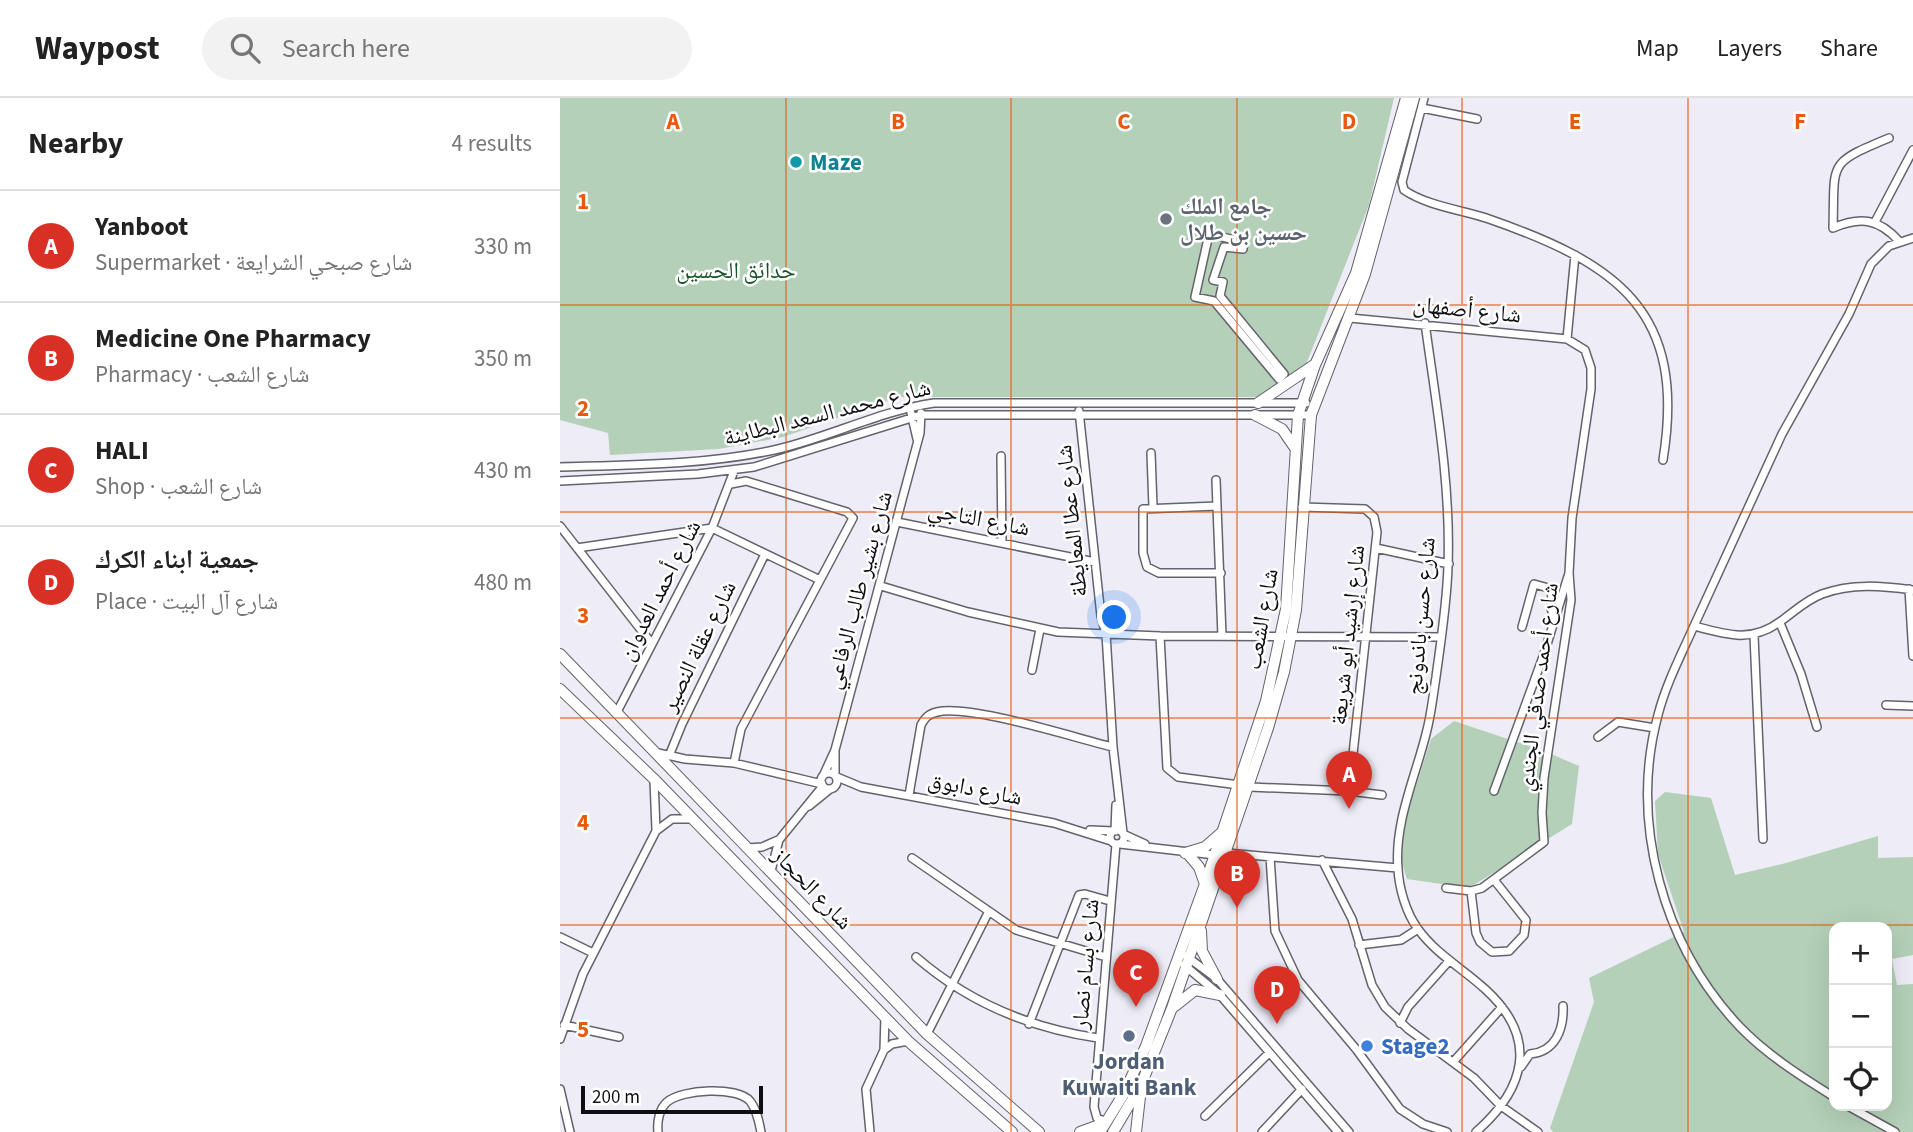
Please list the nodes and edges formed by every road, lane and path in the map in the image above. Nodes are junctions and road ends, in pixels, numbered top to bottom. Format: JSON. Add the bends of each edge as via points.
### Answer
{"nodes":[{"id":1,"x":1406,"y":98,"type":"edge"},
{"id":2,"x":1414,"y":98,"type":"edge"},
{"id":3,"x":1424,"y":98,"type":"edge"},
{"id":4,"x":1422,"y":108,"type":"junction"},
{"id":5,"x":1477,"y":119,"type":"dead end"},
{"id":6,"x":1889,"y":138,"type":"dead end"},
{"id":7,"x":1913,"y":150,"type":"edge"},
{"id":8,"x":1875,"y":222,"type":"junction"},
{"id":9,"x":1913,"y":238,"type":"edge"},
{"id":10,"x":1899,"y":241,"type":"junction"},
{"id":11,"x":1575,"y":255,"type":"junction"},
{"id":12,"x":1350,"y":317,"type":"junction"},
{"id":13,"x":1425,"y":323,"type":"junction"},
{"id":14,"x":1567,"y":339,"type":"junction"},
{"id":15,"x":1578,"y":343,"type":"joint"},
{"id":16,"x":1315,"y":365,"type":"junction"},
{"id":17,"x":1279,"y":379,"type":"joint"},
{"id":18,"x":1078,"y":403,"type":"junction"},
{"id":19,"x":1258,"y":403,"type":"junction"},
{"id":20,"x":1301,"y":403,"type":"junction"},
{"id":21,"x":920,"y":405,"type":"junction"},
{"id":22,"x":910,"y":407,"type":"junction"},
{"id":23,"x":1312,"y":409,"type":"junction"},
{"id":24,"x":921,"y":415,"type":"junction"},
{"id":25,"x":1079,"y":415,"type":"junction"},
{"id":26,"x":1255,"y":415,"type":"junction"},
{"id":27,"x":1298,"y":415,"type":"junction"},
{"id":28,"x":912,"y":418,"type":"junction"},
{"id":29,"x":917,"y":440,"type":"junction"},
{"id":30,"x":1295,"y":448,"type":"junction"},
{"id":31,"x":1151,"y":453,"type":"dead end"},
{"id":32,"x":1002,"y":456,"type":"dead end"},
{"id":33,"x":1663,"y":460,"type":"dead end"},
{"id":34,"x":560,"y":467,"type":"edge"},
{"id":35,"x":734,"y":471,"type":"junction"},
{"id":36,"x":1216,"y":480,"type":"dead end"},
{"id":37,"x":560,"y":481,"type":"edge"},
{"id":38,"x":731,"y":484,"type":"junction"},
{"id":39,"x":1217,"y":506,"type":"junction"},
{"id":40,"x":1153,"y":507,"type":"junction"},
{"id":41,"x":1302,"y":507,"type":"junction"},
{"id":42,"x":897,"y":522,"type":"junction"},
{"id":43,"x":560,"y":526,"type":"edge"},
{"id":44,"x":712,"y":528,"type":"junction"},
{"id":45,"x":1002,"y":542,"type":"junction"},
{"id":46,"x":577,"y":548,"type":"junction"},
{"id":47,"x":1376,"y":548,"type":"junction"},
{"id":48,"x":765,"y":554,"type":"junction"},
{"id":49,"x":1095,"y":562,"type":"junction"},
{"id":50,"x":1449,"y":564,"type":"junction"},
{"id":51,"x":1221,"y":573,"type":"junction"},
{"id":52,"x":1569,"y":573,"type":"junction"},
{"id":53,"x":820,"y":580,"type":"junction"},
{"id":54,"x":881,"y":586,"type":"junction"},
{"id":55,"x":1911,"y":590,"type":"edge"},
{"id":56,"x":1555,"y":620,"type":"junction"},
{"id":57,"x":1780,"y":623,"type":"junction"},
{"id":58,"x":1694,"y":626,"type":"junction"},
{"id":59,"x":1522,"y":627,"type":"dead end"},
{"id":60,"x":1040,"y":629,"type":"junction"},
{"id":61,"x":1106,"y":634,"type":"junction"},
{"id":62,"x":1160,"y":636,"type":"junction"},
{"id":63,"x":1222,"y":636,"type":"junction"},
{"id":64,"x":1286,"y":636,"type":"junction"},
{"id":65,"x":1367,"y":636,"type":"junction"},
{"id":66,"x":1754,"y":636,"type":"junction"},
{"id":67,"x":1440,"y":637,"type":"junction"},
{"id":68,"x":652,"y":643,"type":"junction"},
{"id":69,"x":1913,"y":656,"type":"edge"},
{"id":70,"x":563,"y":658,"type":"edge"},
{"id":71,"x":1032,"y":670,"type":"dead end"},
{"id":72,"x":560,"y":689,"type":"edge"},
{"id":73,"x":1886,"y":705,"type":"dead end"},
{"id":74,"x":1913,"y":706,"type":"edge"},
{"id":75,"x":617,"y":712,"type":"junction"},
{"id":76,"x":1655,"y":727,"type":"junction"},
{"id":77,"x":1817,"y":727,"type":"dead end"},
{"id":78,"x":1598,"y":737,"type":"dead end"},
{"id":79,"x":1113,"y":747,"type":"junction"},
{"id":80,"x":835,"y":750,"type":"junction"},
{"id":81,"x":658,"y":753,"type":"junction"},
{"id":82,"x":669,"y":756,"type":"junction"},
{"id":83,"x":734,"y":763,"type":"junction"},
{"id":84,"x":836,"y":776,"type":"junction"},
{"id":85,"x":654,"y":779,"type":"junction"},
{"id":86,"x":826,"y":783,"type":"junction"},
{"id":87,"x":1239,"y":785,"type":"junction"},
{"id":88,"x":861,"y":786,"type":"junction"},
{"id":89,"x":1250,"y":787,"type":"junction"},
{"id":90,"x":1349,"y":791,"type":"junction"},
{"id":91,"x":1494,"y":791,"type":"dead end"},
{"id":92,"x":909,"y":795,"type":"junction"},
{"id":93,"x":1382,"y":795,"type":"dead end"},
{"id":94,"x":693,"y":819,"type":"junction"},
{"id":95,"x":1082,"y":830,"type":"junction"},
{"id":96,"x":1224,"y":830,"type":"junction"},
{"id":97,"x":656,"y":831,"type":"junction"},
{"id":98,"x":1119,"y":832,"type":"junction"},
{"id":99,"x":1763,"y":839,"type":"dead end"},
{"id":100,"x":779,"y":840,"type":"junction"},
{"id":101,"x":1116,"y":843,"type":"junction"},
{"id":102,"x":748,"y":848,"type":"junction"},
{"id":103,"x":1152,"y":848,"type":"junction"},
{"id":104,"x":1227,"y":853,"type":"junction"},
{"id":105,"x":1187,"y":854,"type":"junction"},
{"id":106,"x":1215,"y":855,"type":"junction"},
{"id":107,"x":1270,"y":857,"type":"junction"},
{"id":108,"x":912,"y":858,"type":"dead end"},
{"id":109,"x":1322,"y":860,"type":"junction"},
{"id":110,"x":1398,"y":868,"type":"junction"},
{"id":111,"x":771,"y":871,"type":"junction"},
{"id":112,"x":1494,"y":881,"type":"junction"},
{"id":113,"x":1205,"y":884,"type":"junction"},
{"id":114,"x":1446,"y":888,"type":"dead end"},
{"id":115,"x":1471,"y":891,"type":"junction"},
{"id":116,"x":1110,"y":901,"type":"junction"},
{"id":117,"x":988,"y":913,"type":"junction"},
{"id":118,"x":1202,"y":919,"type":"junction"},
{"id":119,"x":1418,"y":929,"type":"junction"},
{"id":120,"x":560,"y":937,"type":"edge"},
{"id":121,"x":1061,"y":944,"type":"junction"},
{"id":122,"x":1359,"y":945,"type":"junction"},
{"id":123,"x":593,"y":953,"type":"junction"},
{"id":124,"x":916,"y":957,"type":"dead end"},
{"id":125,"x":1105,"y":957,"type":"junction"},
{"id":126,"x":1184,"y":960,"type":"junction"},
{"id":127,"x":1449,"y":961,"type":"junction"},
{"id":128,"x":1217,"y":979,"type":"junction"},
{"id":129,"x":952,"y":985,"type":"junction"},
{"id":130,"x":1220,"y":995,"type":"junction"},
{"id":131,"x":1563,"y":1006,"type":"dead end"},
{"id":132,"x":1502,"y":1007,"type":"junction"},
{"id":133,"x":1172,"y":1009,"type":"junction"},
{"id":134,"x":885,"y":1017,"type":"junction"},
{"id":135,"x":1400,"y":1023,"type":"junction"},
{"id":136,"x":1029,"y":1024,"type":"junction"},
{"id":137,"x":564,"y":1025,"type":"junction"},
{"id":138,"x":927,"y":1034,"type":"junction"},
{"id":139,"x":619,"y":1037,"type":"dead end"},
{"id":140,"x":1098,"y":1038,"type":"junction"},
{"id":141,"x":560,"y":1039,"type":"edge"},
{"id":142,"x":908,"y":1041,"type":"junction"},
{"id":143,"x":884,"y":1051,"type":"junction"},
{"id":144,"x":1269,"y":1053,"type":"junction"},
{"id":145,"x":1454,"y":1061,"type":"junction"},
{"id":146,"x":1521,"y":1068,"type":"junction"},
{"id":147,"x":1308,"y":1083,"type":"junction"},
{"id":148,"x":1141,"y":1085,"type":"junction"},
{"id":149,"x":560,"y":1089,"type":"edge"},
{"id":150,"x":1300,"y":1091,"type":"junction"},
{"id":151,"x":1829,"y":1094,"type":"edge"},
{"id":152,"x":1502,"y":1105,"type":"junction"},
{"id":153,"x":1857,"y":1111,"type":"edge"},
{"id":154,"x":1205,"y":1116,"type":"dead end"},
{"id":155,"x":1106,"y":1122,"type":"junction"},
{"id":156,"x":1039,"y":1131,"type":"edge"},
{"id":157,"x":570,"y":1132,"type":"edge"},
{"id":158,"x":658,"y":1132,"type":"edge"},
{"id":159,"x":761,"y":1132,"type":"edge"},
{"id":160,"x":870,"y":1132,"type":"edge"},
{"id":161,"x":1012,"y":1132,"type":"edge"},
{"id":162,"x":1080,"y":1132,"type":"edge"},
{"id":163,"x":1100,"y":1132,"type":"edge"},
{"id":164,"x":1113,"y":1132,"type":"edge"},
{"id":165,"x":1136,"y":1132,"type":"edge"},
{"id":166,"x":1262,"y":1132,"type":"edge"},
{"id":167,"x":1338,"y":1132,"type":"edge"},
{"id":168,"x":1349,"y":1132,"type":"edge"},
{"id":169,"x":1447,"y":1132,"type":"edge"},
{"id":170,"x":1476,"y":1132,"type":"edge"},
{"id":171,"x":1538,"y":1132,"type":"edge"},
{"id":172,"x":1895,"y":1132,"type":"edge"}],
"edges":[{"from":1,"to":16,"type":"main road","name":"شارع الشعب","via":[[1356,273]]},
{"from":2,"to":12,"type":"main road","name":"شارع الشعب"},
{"from":3,"to":4,"type":"street"},
{"from":4,"to":5,"type":"street"},
{"from":4,"to":11,"type":"street","via":[[1402,182],[1404,190]]},
{"from":6,"to":8,"type":"street","via":[[1846,157],[1835,177],[1833,228],[1853,221]]},
{"from":7,"to":8,"type":"street"},
{"from":8,"to":10,"type":"street","via":[[1886,226]]},
{"from":9,"to":10,"type":"street"},
{"from":10,"to":58,"type":"street","via":[[1871,264],[1849,314],[1782,434]]},
{"from":11,"to":14,"type":"street"},
{"from":11,"to":33,"type":"street","via":[[1620,284],[1653,334],[1669,393]]},
{"from":12,"to":13,"type":"street","name":"شارع أصفهان"},
{"from":12,"to":23,"type":"main road","name":"شارع الشعب"},
{"from":13,"to":14,"type":"street","name":"شارع أصفهان"},
{"from":13,"to":50,"type":"street","name":"شارع حسن باندونج","via":[[1446,496]]},
{"from":14,"to":15,"type":"street","name":"شارع أصفهان"},
{"from":15,"to":52,"type":"street","name":"شارع أحمد صدقي الجندي","via":[[1588,357],[1591,379]]},
{"from":16,"to":19,"type":"main road"},
{"from":16,"to":20,"type":"main road","name":"شارع الشعب"},
{"from":17,"to":17,"type":"street","via":[[1284,374],[1220,296],[1223,282],[1213,279],[1224,247],[1243,249],[1244,242],[1209,234],[1195,297],[1214,301]]},
{"from":18,"to":19,"type":"street","name":"شارع محمد السعد البطاينة"},
{"from":18,"to":21,"type":"street","name":"شارع محمد السعد البطاينة"},
{"from":18,"to":25,"type":"street","name":"شارع عطا المعايطة"},
{"from":19,"to":20,"type":"street","name":"شارع محمد السعد البطاينة"},
{"from":20,"to":23,"type":"street","name":"شارع محمد السعد البطاينة"},
{"from":20,"to":27,"type":"main road","name":"شارع الشعب"},
{"from":21,"to":22,"type":"street","name":"شارع محمد السعد البطاينة"},
{"from":21,"to":24,"type":"street","name":"شارع بشير طالب الرفاعي"},
{"from":22,"to":28,"type":"street","name":"شارع بشير طالب الرفاعي"},
{"from":22,"to":34,"type":"street","name":"شارع محمد السعد البطاينة","via":[[803,442],[746,455]]},
{"from":23,"to":27,"type":"street","name":"شارع محمد السعد البطاينة"},
{"from":23,"to":41,"type":"main road","name":"شارع الشعب"},
{"from":24,"to":25,"type":"street","name":"شارع محمد السعد البطاينة"},
{"from":24,"to":28,"type":"street","name":"شارع محمد السعد البطاينة"},
{"from":24,"to":29,"type":"street","name":"شارع بشير طالب الرفاعي"},
{"from":25,"to":26,"type":"street","name":"شارع محمد السعد البطاينة"},
{"from":25,"to":49,"type":"street","name":"شارع عطا المعايطة"},
{"from":26,"to":27,"type":"street","name":"شارع محمد السعد البطاينة"},
{"from":26,"to":30,"type":"main road","via":[[1282,429]]},
{"from":27,"to":30,"type":"main road","name":"شارع الشعب"},
{"from":28,"to":29,"type":"street","name":"شارع بشير طالب الرفاعي"},
{"from":28,"to":35,"type":"street","name":"شارع محمد السعد البطاينة"},
{"from":29,"to":42,"type":"street","name":"شارع بشير طالب الرفاعي"},
{"from":30,"to":64,"type":"main road","name":"شارع الشعب"},
{"from":31,"to":40,"type":"street"},
{"from":32,"to":45,"type":"street"},
{"from":35,"to":37,"type":"street","name":"شارع محمد السعد البطاينة"},
{"from":35,"to":38,"type":"street","name":"شارع أحمد العدوان"},
{"from":36,"to":39,"type":"street"},
{"from":38,"to":44,"type":"street","name":"شارع أحمد العدوان"},
{"from":38,"to":53,"type":"street","via":[[746,481],[850,514],[852,521]]},
{"from":39,"to":40,"type":"street"},
{"from":39,"to":51,"type":"street"},
{"from":40,"to":51,"type":"street","via":[[1140,513],[1147,567],[1159,573]]},
{"from":41,"to":47,"type":"street","name":"شارع إرشيد أبو شريعة","via":[[1365,509],[1375,520]]},
{"from":41,"to":64,"type":"main road","name":"شارع الشعب","via":[[1297,596]]},
{"from":42,"to":45,"type":"street","name":"شارع التاجي"},
{"from":42,"to":54,"type":"street","name":"شارع بشير طالب الرفاعي"},
{"from":43,"to":46,"type":"street"},
{"from":44,"to":46,"type":"street"},
{"from":44,"to":48,"type":"street"},
{"from":44,"to":68,"type":"street","name":"شارع أحمد العدوان"},
{"from":45,"to":49,"type":"street","name":"شارع التاجي"},
{"from":46,"to":68,"type":"street"},
{"from":47,"to":50,"type":"street"},
{"from":47,"to":65,"type":"street","name":"شارع إرشيد أبو شريعة"},
{"from":48,"to":53,"type":"street"},
{"from":48,"to":82,"type":"street","name":"شارع عقلة النصير"},
{"from":49,"to":61,"type":"street","name":"شارع عطا المعايطة"},
{"from":50,"to":67,"type":"street","name":"شارع حسن باندونج"},
{"from":51,"to":63,"type":"street"},
{"from":52,"to":56,"type":"street"},
{"from":52,"to":112,"type":"street","name":"شارع أحمد صدقي الجندي","via":[[1571,600],[1543,789],[1544,842]]},
{"from":53,"to":83,"type":"street","via":[[741,729]]},
{"from":54,"to":60,"type":"street"},
{"from":54,"to":80,"type":"street","name":"شارع بشير طالب الرفاعي"},
{"from":55,"to":57,"type":"street","via":[[1838,589],[1804,603]]},
{"from":55,"to":69,"type":"street"},
{"from":56,"to":59,"type":"street","via":[[1552,589],[1534,584]]},
{"from":56,"to":91,"type":"street"},
{"from":57,"to":66,"type":"street"},
{"from":57,"to":77,"type":"street"},
{"from":58,"to":66,"type":"street"},
{"from":58,"to":76,"type":"street"},
{"from":60,"to":61,"type":"street"},
{"from":60,"to":71,"type":"street"},
{"from":61,"to":62,"type":"street"},
{"from":61,"to":79,"type":"street","name":"شارع عطا المعايطة"},
{"from":62,"to":63,"type":"street"},
{"from":62,"to":87,"type":"street","via":[[1167,768],[1178,776]]},
{"from":63,"to":64,"type":"street"},
{"from":64,"to":65,"type":"street"},
{"from":64,"to":87,"type":"main road","name":"شارع الشعب"},
{"from":64,"to":89,"type":"main road","name":"شارع الشعب","via":[[1282,680]]},
{"from":65,"to":67,"type":"street"},
{"from":65,"to":90,"type":"street","name":"شارع إرشيد أبو شريعة"},
{"from":66,"to":99,"type":"street"},
{"from":67,"to":110,"type":"street","name":"شارع حسن باندونج","via":[[1428,725],[1407,797]]},
{"from":68,"to":75,"type":"street","name":"شارع أحمد العدوان"},
{"from":70,"to":75,"type":"main road","name":"شارع الحجاز"},
{"from":72,"to":85,"type":"main road","name":"شارع الحجاز"},
{"from":73,"to":74,"type":"street"},
{"from":75,"to":81,"type":"main road","name":"شارع الحجاز"},
{"from":76,"to":78,"type":"street","via":[[1618,722]]},
{"from":76,"to":151,"type":"street","via":[[1647,778],[1648,819],[1659,881],[1684,947],[1741,1028]]},
{"from":79,"to":92,"type":"street","via":[[967,712],[938,711],[927,715],[921,725]]},
{"from":79,"to":98,"type":"street","name":"شارع عطا المعايطة"},
{"from":80,"to":84,"type":"street","name":"شارع بشير طالب الرفاعي"},
{"from":80,"to":86,"type":"street","name":"شارع بشير طالب الرفاعي"},
{"from":81,"to":82,"type":"street"},
{"from":81,"to":102,"type":"main road","name":"شارع الحجاز"},
{"from":82,"to":83,"type":"street"},
{"from":83,"to":86,"type":"street"},
{"from":84,"to":86,"type":"street","name":"شارع بشير طالب الرفاعي"},
{"from":84,"to":86,"type":"street","name":"شارع دابوق"},
{"from":84,"to":88,"type":"street","name":"شارع دابوق"},
{"from":85,"to":94,"type":"main road","name":"شارع الحجاز"},
{"from":85,"to":97,"type":"street"},
{"from":86,"to":88,"type":"street","name":"شارع دابوق"},
{"from":86,"to":100,"type":"street","name":"شارع بشير طالب الرفاعي"},
{"from":87,"to":96,"type":"main road","name":"شارع الشعب"},
{"from":88,"to":92,"type":"street","name":"شارع دابوق"},
{"from":89,"to":90,"type":"street"},
{"from":89,"to":104,"type":"main road","name":"شارع الشعب"},
{"from":90,"to":93,"type":"street"},
{"from":92,"to":95,"type":"street","name":"شارع دابوق"},
{"from":94,"to":97,"type":"street","via":[[672,819]]},
{"from":94,"to":134,"type":"main road","name":"شارع الحجاز"},
{"from":95,"to":98,"type":"street","name":"شارع دابوق"},
{"from":95,"to":101,"type":"street","name":"شارع دابوق"},
{"from":96,"to":105,"type":"main road","via":[[1209,845]]},
{"from":96,"to":106,"type":"main road","name":"شارع الشعب"},
{"from":97,"to":123,"type":"street"},
{"from":98,"to":101,"type":"street"},
{"from":98,"to":101,"type":"street","via":[[1124,840]]},
{"from":98,"to":103,"type":"street","name":"شارع دابوق"},
{"from":100,"to":102,"type":"street"},
{"from":100,"to":111,"type":"street","name":"شارع بشير طالب الرفاعي"},
{"from":101,"to":103,"type":"street","name":"شارع دابوق"},
{"from":101,"to":116,"type":"street","name":"شارع بسام نصار"},
{"from":102,"to":111,"type":"main road","name":"شارع الحجاز"},
{"from":103,"to":105,"type":"street","name":"شارع دابوق"},
{"from":104,"to":107,"type":"street"},
{"from":104,"to":118,"type":"main road","name":"شارع الشعب"},
{"from":105,"to":106,"type":"street","name":"شارع دابوق"},
{"from":105,"to":113,"type":"main road"},
{"from":106,"to":113,"type":"main road","name":"شارع الشعب"},
{"from":107,"to":109,"type":"street"},
{"from":107,"to":169,"type":"street","via":[[1275,931],[1298,980],[1400,1109]]},
{"from":108,"to":117,"type":"street"},
{"from":109,"to":110,"type":"street"},
{"from":109,"to":122,"type":"street","via":[[1341,894]]},
{"from":110,"to":119,"type":"street","name":"شارع حسن باندونج","via":[[1407,908]]},
{"from":111,"to":138,"type":"main road","name":"شارع الحجاز"},
{"from":112,"to":115,"type":"street","name":"شارع أحمد صدقي الجندي"},
{"from":112,"to":115,"type":"street","via":[[1526,920],[1524,934],[1509,951],[1492,952],[1478,939]]},
{"from":113,"to":126,"type":"main road","name":"شارع الشعب"},
{"from":114,"to":115,"type":"street"},
{"from":116,"to":121,"type":"street","via":[[1079,895]]},
{"from":116,"to":125,"type":"street","name":"شارع بسام نصار"},
{"from":117,"to":121,"type":"street","via":[[1027,935]]},
{"from":117,"to":129,"type":"street"},
{"from":118,"to":126,"type":"main road","name":"شارع الشعب"},
{"from":118,"to":128,"type":"main road","via":[[1202,951]]},
{"from":119,"to":122,"type":"street","via":[[1401,940]]},
{"from":119,"to":127,"type":"street"},
{"from":120,"to":123,"type":"street"},
{"from":121,"to":125,"type":"street"},
{"from":121,"to":136,"type":"street"},
{"from":122,"to":135,"type":"street","via":[[1377,996]]},
{"from":123,"to":137,"type":"street"},
{"from":124,"to":129,"type":"street"},
{"from":125,"to":140,"type":"street","name":"شارع بسام نصار"},
{"from":126,"to":128,"type":"street"},
{"from":126,"to":130,"type":"street"},
{"from":126,"to":133,"type":"main road","name":"شارع الشعب"},
{"from":126,"to":155,"type":"main road","name":"شارع الشعب","via":[[1138,1065]]},
{"from":127,"to":132,"type":"street"},
{"from":127,"to":135,"type":"street","via":[[1408,1007]]},
{"from":128,"to":147,"type":"street"},
{"from":129,"to":136,"type":"street"},
{"from":129,"to":138,"type":"street"},
{"from":130,"to":133,"type":"main road","via":[[1195,989]]},
{"from":130,"to":144,"type":"street"},
{"from":131,"to":146,"type":"street","via":[[1563,1022],[1550,1048],[1530,1054]]},
{"from":132,"to":145,"type":"street"},
{"from":132,"to":146,"type":"street","via":[[1516,1034]]},
{"from":133,"to":148,"type":"main road","name":"شارع الشعب"},
{"from":134,"to":142,"type":"main road","name":"شارع الحجاز"},
{"from":134,"to":143,"type":"street"},
{"from":135,"to":145,"type":"street"},
{"from":136,"to":140,"type":"street"},
{"from":137,"to":139,"type":"street"},
{"from":137,"to":141,"type":"street"},
{"from":138,"to":156,"type":"main road","name":"شارع الحجاز"},
{"from":140,"to":155,"type":"street","name":"شارع بسام نصار","via":[[1094,1111]]},
{"from":142,"to":143,"type":"street"},
{"from":142,"to":161,"type":"main road","name":"شارع الحجاز"},
{"from":143,"to":160,"type":"street","via":[[866,1089]]},
{"from":144,"to":150,"type":"street"},
{"from":144,"to":154,"type":"street"},
{"from":145,"to":152,"type":"street"},
{"from":146,"to":152,"type":"street"},
{"from":147,"to":150,"type":"street"},
{"from":147,"to":168,"type":"street"},
{"from":148,"to":164,"type":"main road","name":"شارع الشعب"},
{"from":148,"to":165,"type":"main road"},
{"from":149,"to":157,"type":"street"},
{"from":150,"to":166,"type":"street"},
{"from":150,"to":167,"type":"street"},
{"from":152,"to":170,"type":"street"},
{"from":152,"to":171,"type":"street"},
{"from":153,"to":172,"type":"street"},
{"from":155,"to":162,"type":"main road"},
{"from":155,"to":163,"type":"main road","name":"شارع الشعب"},
{"from":158,"to":159,"type":"street","via":[[660,1113],[672,1099],[722,1090],[750,1101]]}]}
